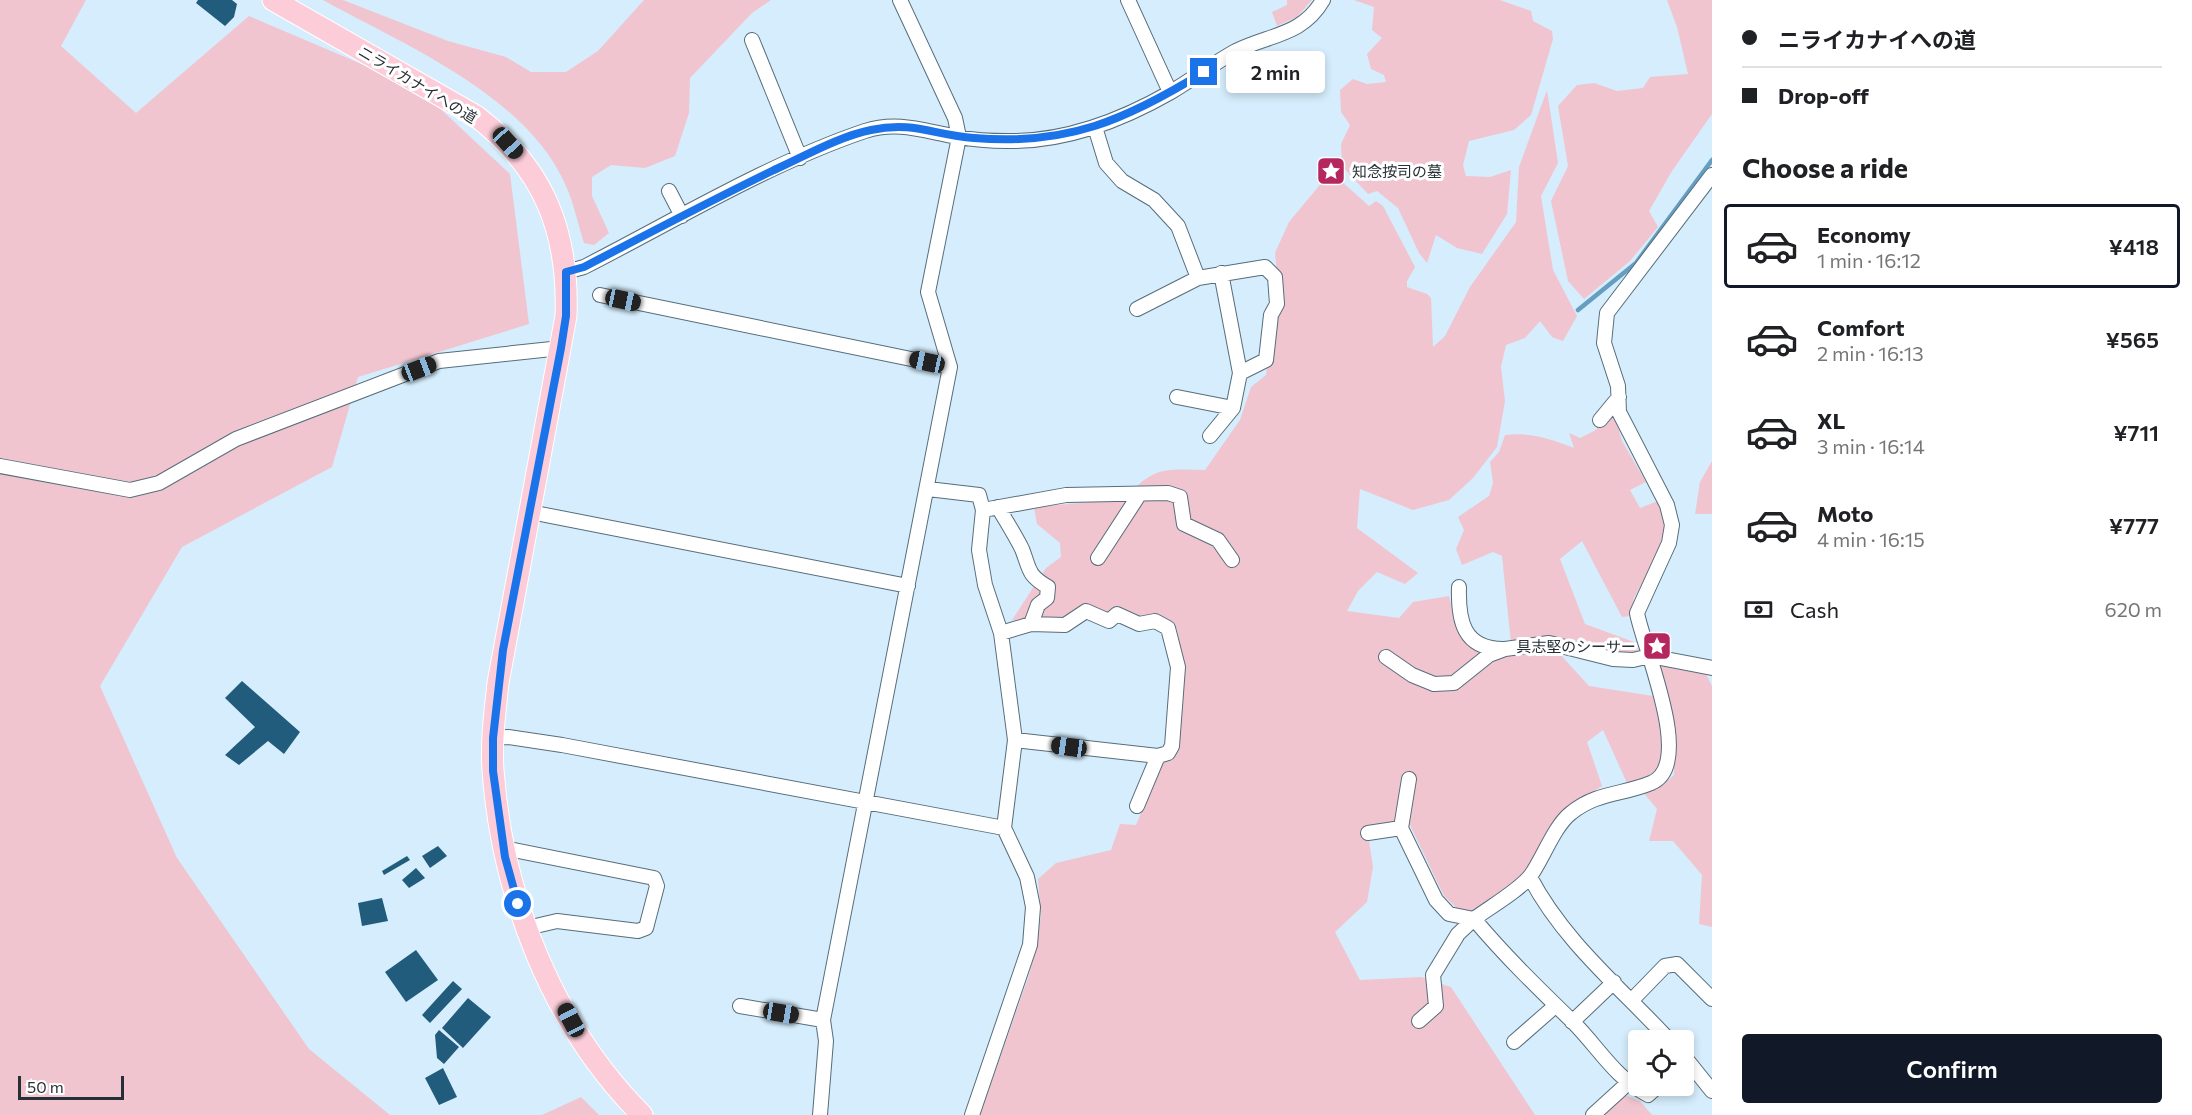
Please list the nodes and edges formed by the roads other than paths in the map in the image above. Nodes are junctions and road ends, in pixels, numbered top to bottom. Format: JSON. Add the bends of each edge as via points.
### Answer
{"nodes":[{"id":1,"x":273,"y":0,"type":"edge"},
{"id":2,"x":900,"y":0,"type":"edge"},
{"id":3,"x":1128,"y":0,"type":"edge"},
{"id":4,"x":1323,"y":0,"type":"edge"},
{"id":5,"x":752,"y":40,"type":"dead end"},
{"id":6,"x":1170,"y":92,"type":"junction"},
{"id":7,"x":1095,"y":127,"type":"junction"},
{"id":8,"x":959,"y":137,"type":"junction"},
{"id":9,"x":800,"y":158,"type":"junction"},
{"id":10,"x":1712,"y":175,"type":"edge"},
{"id":11,"x":669,"y":191,"type":"dead end"},
{"id":12,"x":682,"y":216,"type":"junction"},
{"id":13,"x":566,"y":272,"type":"junction"},
{"id":14,"x":1221,"y":273,"type":"junction"},
{"id":15,"x":1198,"y":278,"type":"junction"},
{"id":16,"x":600,"y":295,"type":"dead end"},
{"id":17,"x":1137,"y":309,"type":"dead end"},
{"id":18,"x":561,"y":348,"type":"junction"},
{"id":19,"x":950,"y":367,"type":"junction"},
{"id":20,"x":1240,"y":373,"type":"junction"},
{"id":21,"x":1619,"y":396,"type":"junction"},
{"id":22,"x":1178,"y":398,"type":"dead end"},
{"id":23,"x":1233,"y":408,"type":"junction"},
{"id":24,"x":1600,"y":420,"type":"dead end"},
{"id":25,"x":1210,"y":436,"type":"dead end"},
{"id":26,"x":0,"y":466,"type":"edge"},
{"id":27,"x":928,"y":489,"type":"junction"},
{"id":28,"x":1140,"y":495,"type":"junction"},
{"id":29,"x":998,"y":507,"type":"junction"},
{"id":30,"x":983,"y":510,"type":"junction"},
{"id":31,"x":530,"y":512,"type":"junction"},
{"id":32,"x":1098,"y":558,"type":"dead end"},
{"id":33,"x":1232,"y":560,"type":"dead end"},
{"id":34,"x":908,"y":586,"type":"junction"},
{"id":35,"x":1459,"y":587,"type":"dead end"},
{"id":36,"x":1031,"y":624,"type":"junction"},
{"id":37,"x":1001,"y":633,"type":"junction"},
{"id":38,"x":1505,"y":649,"type":"junction"},
{"id":39,"x":1386,"y":657,"type":"dead end"},
{"id":40,"x":1650,"y":657,"type":"junction"},
{"id":41,"x":1712,"y":668,"type":"edge"},
{"id":42,"x":493,"y":738,"type":"junction"},
{"id":43,"x":1015,"y":740,"type":"junction"},
{"id":44,"x":1158,"y":756,"type":"junction"},
{"id":45,"x":1408,"y":779,"type":"dead end"},
{"id":46,"x":866,"y":804,"type":"junction"},
{"id":47,"x":1137,"y":806,"type":"dead end"},
{"id":48,"x":1004,"y":828,"type":"junction"},
{"id":49,"x":1401,"y":828,"type":"junction"},
{"id":50,"x":1368,"y":833,"type":"dead end"},
{"id":51,"x":504,"y":848,"type":"junction"},
{"id":52,"x":1530,"y":877,"type":"junction"},
{"id":53,"x":1474,"y":919,"type":"junction"},
{"id":54,"x":527,"y":928,"type":"junction"},
{"id":55,"x":1614,"y":982,"type":"junction"},
{"id":56,"x":1712,"y":999,"type":"edge"},
{"id":57,"x":1632,"y":1000,"type":"junction"},
{"id":58,"x":740,"y":1006,"type":"dead end"},
{"id":59,"x":1554,"y":1007,"type":"junction"},
{"id":60,"x":823,"y":1020,"type":"junction"},
{"id":61,"x":1419,"y":1022,"type":"dead end"},
{"id":62,"x":1572,"y":1022,"type":"junction"},
{"id":63,"x":1660,"y":1030,"type":"edge"},
{"id":64,"x":1514,"y":1042,"type":"dead end"},
{"id":65,"x":1694,"y":1069,"type":"edge"},
{"id":66,"x":1628,"y":1084,"type":"joint"},
{"id":67,"x":1710,"y":1085,"type":"edge"},
{"id":68,"x":642,"y":1115,"type":"edge"},
{"id":69,"x":820,"y":1115,"type":"edge"},
{"id":70,"x":972,"y":1115,"type":"edge"},
{"id":71,"x":1593,"y":1115,"type":"edge"}],
"edges":[{"from":1,"to":13,"type":"main road","name":"ニライカナイへの道","via":[[452,101],[496,132],[537,181],[554,218]]},
{"from":2,"to":8,"type":"street","via":[[955,118]]},
{"from":3,"to":6,"type":"street"},
{"from":4,"to":6,"type":"street","via":[[1306,23],[1237,51]]},
{"from":5,"to":9,"type":"street"},
{"from":6,"to":7,"type":"street"},
{"from":7,"to":8,"type":"street","via":[[1043,140]]},
{"from":7,"to":15,"type":"street","via":[[1106,163],[1122,181],[1155,200],[1178,226]]},
{"from":8,"to":9,"type":"street","via":[[914,126],[890,126]]},
{"from":8,"to":19,"type":"street","via":[[928,292]]},
{"from":9,"to":12,"type":"street"},
{"from":10,"to":21,"type":"street","via":[[1607,313],[1604,343]]},
{"from":11,"to":12,"type":"street"},
{"from":12,"to":13,"type":"street","via":[[584,267]]},
{"from":13,"to":18,"type":"main road","name":"ニライカナイへの道"},
{"from":14,"to":15,"type":"street"},
{"from":14,"to":20,"type":"street"},
{"from":14,"to":20,"type":"street","via":[[1265,267],[1275,277],[1277,304],[1271,315],[1266,360]]},
{"from":15,"to":17,"type":"street"},
{"from":16,"to":19,"type":"street"},
{"from":18,"to":26,"type":"street","via":[[439,361],[236,439],[159,483],[130,490]]},
{"from":18,"to":31,"type":"main road","name":"ニライカナイへの道"},
{"from":19,"to":27,"type":"street"},
{"from":20,"to":23,"type":"street"},
{"from":21,"to":24,"type":"street"},
{"from":21,"to":40,"type":"street","via":[[1619,412],[1667,506],[1672,525],[1669,543],[1637,613]]},
{"from":22,"to":23,"type":"street"},
{"from":23,"to":25,"type":"street"},
{"from":27,"to":30,"type":"street","via":[[979,495]]},
{"from":27,"to":34,"type":"street"},
{"from":28,"to":29,"type":"street","via":[[1066,495]]},
{"from":28,"to":32,"type":"street"},
{"from":28,"to":33,"type":"street","via":[[1168,493],[1180,497],[1184,524],[1218,540]]},
{"from":29,"to":30,"type":"street"},
{"from":29,"to":36,"type":"street","via":[[1023,552],[1027,568],[1048,587],[1047,598],[1038,605]]},
{"from":30,"to":37,"type":"street","via":[[979,550],[985,585]]},
{"from":31,"to":34,"type":"street"},
{"from":31,"to":42,"type":"main road","name":"ニライカナイへの道","via":[[503,650]]},
{"from":34,"to":46,"type":"street"},
{"from":35,"to":38,"type":"street","via":[[1458,606],[1471,639],[1483,647]]},
{"from":36,"to":37,"type":"street"},
{"from":36,"to":44,"type":"street","via":[[1065,625],[1086,611],[1109,621],[1117,614],[1139,624],[1155,621],[1168,628],[1178,667],[1173,734],[1168,753]]},
{"from":37,"to":43,"type":"street"},
{"from":38,"to":39,"type":"street","via":[[1489,656],[1454,683],[1434,684]]},
{"from":38,"to":40,"type":"street","via":[[1549,643],[1613,659]]},
{"from":40,"to":41,"type":"street"},
{"from":40,"to":52,"type":"street","via":[[1668,725],[1670,757],[1665,772],[1652,783],[1598,796],[1569,814]]},
{"from":42,"to":46,"type":"street","via":[[562,745]]},
{"from":42,"to":51,"type":"main road","name":"ニライカナイへの道","via":[[493,771]]},
{"from":43,"to":44,"type":"street"},
{"from":43,"to":48,"type":"street"},
{"from":44,"to":47,"type":"street"},
{"from":45,"to":49,"type":"street"},
{"from":46,"to":48,"type":"street"},
{"from":46,"to":60,"type":"street"},
{"from":48,"to":70,"type":"street","via":[[1028,877],[1033,907],[1030,945]]},
{"from":49,"to":50,"type":"street"},
{"from":49,"to":53,"type":"street","via":[[1436,900],[1449,914]]},
{"from":51,"to":54,"type":"main road","name":"ニライカナイへの道"},
{"from":51,"to":54,"type":"street","via":[[654,878],[657,886],[646,928],[638,931],[557,921]]},
{"from":52,"to":53,"type":"street"},
{"from":52,"to":55,"type":"street","via":[[1560,926]]},
{"from":53,"to":59,"type":"street"},
{"from":53,"to":61,"type":"street","via":[[1458,934],[1433,975],[1436,1006]]},
{"from":54,"to":68,"type":"main road","name":"ニライカナイへの道","via":[[580,1038]]},
{"from":55,"to":57,"type":"street"},
{"from":55,"to":62,"type":"street"},
{"from":56,"to":57,"type":"street","via":[[1677,964],[1665,966]]},
{"from":57,"to":63,"type":"street"},
{"from":58,"to":60,"type":"street"},
{"from":59,"to":62,"type":"street"},
{"from":59,"to":64,"type":"street"},
{"from":60,"to":69,"type":"street","via":[[826,1041]]},
{"from":62,"to":66,"type":"street"},
{"from":65,"to":67,"type":"street"},
{"from":66,"to":71,"type":"street"}]}
